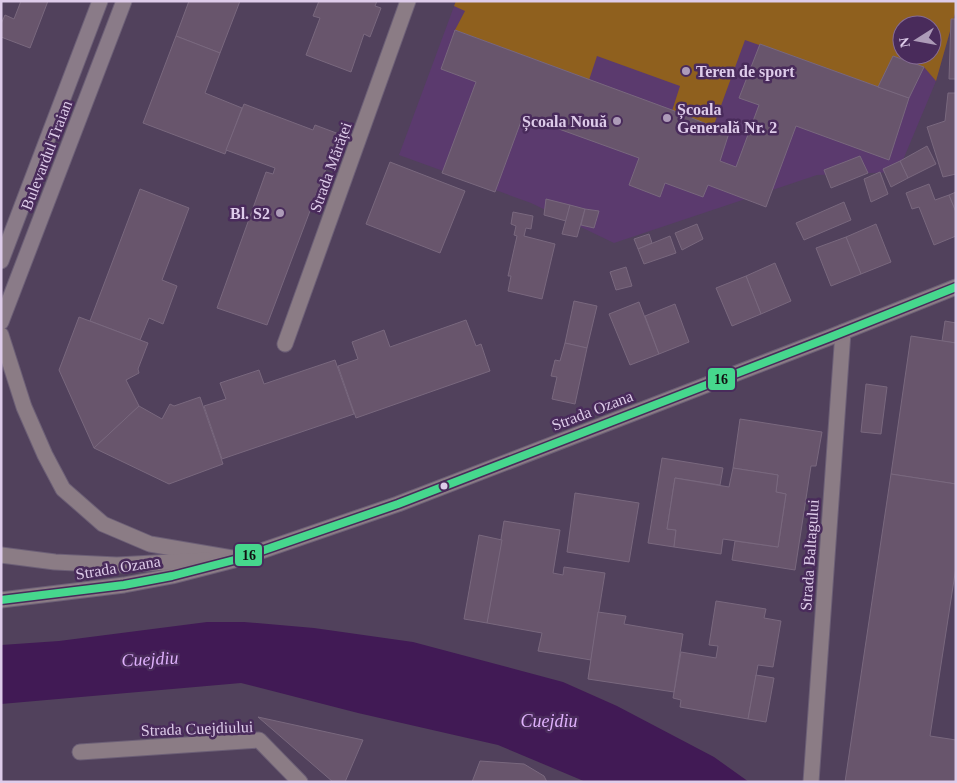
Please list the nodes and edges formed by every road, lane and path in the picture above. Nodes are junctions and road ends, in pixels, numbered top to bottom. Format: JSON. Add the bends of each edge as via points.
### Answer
{"nodes":[{"id":1,"x":100,"y":1,"type":"edge"},
{"id":2,"x":124,"y":1,"type":"edge"},
{"id":3,"x":408,"y":1,"type":"edge"},
{"id":4,"x":1,"y":261,"type":"edge"},
{"id":5,"x":956,"y":287,"type":"edge"},
{"id":6,"x":1,"y":322,"type":"edge"},
{"id":7,"x":843,"y":332,"type":"junction"},
{"id":8,"x":1,"y":335,"type":"edge"},
{"id":9,"x":285,"y":344,"type":"dead end"},
{"id":10,"x":1,"y":556,"type":"edge"},
{"id":11,"x":238,"y":559,"type":"junction"},
{"id":12,"x":1,"y":600,"type":"edge"},
{"id":13,"x":80,"y":752,"type":"dead end"},
{"id":14,"x":300,"y":782,"type":"edge"},
{"id":15,"x":811,"y":782,"type":"edge"}],
"edges":[{"from":1,"to":4,"type":"main road","name":"Bulevardul Traian"},
{"from":2,"to":6,"type":"main road","name":"Bulevardul Traian"},
{"from":3,"to":9,"type":"street","name":"Strada Mărăței"},
{"from":5,"to":7,"type":"street","name":"Strada Ozana"},
{"from":7,"to":11,"type":"street","name":"Strada Ozana","via":[[398,504]]},
{"from":7,"to":15,"type":"street","name":"Strada Baltagului"},
{"from":8,"to":11,"type":"street","via":[[24,407],[63,488],[104,524],[150,544]]},
{"from":10,"to":11,"type":"street","name":"Strada Ozana","via":[[117,565]]},
{"from":11,"to":12,"type":"street","name":"Strada Ozana","via":[[124,585]]},
{"from":13,"to":14,"type":"street","name":"Strada Cuejdiului","via":[[259,740]]}]}
